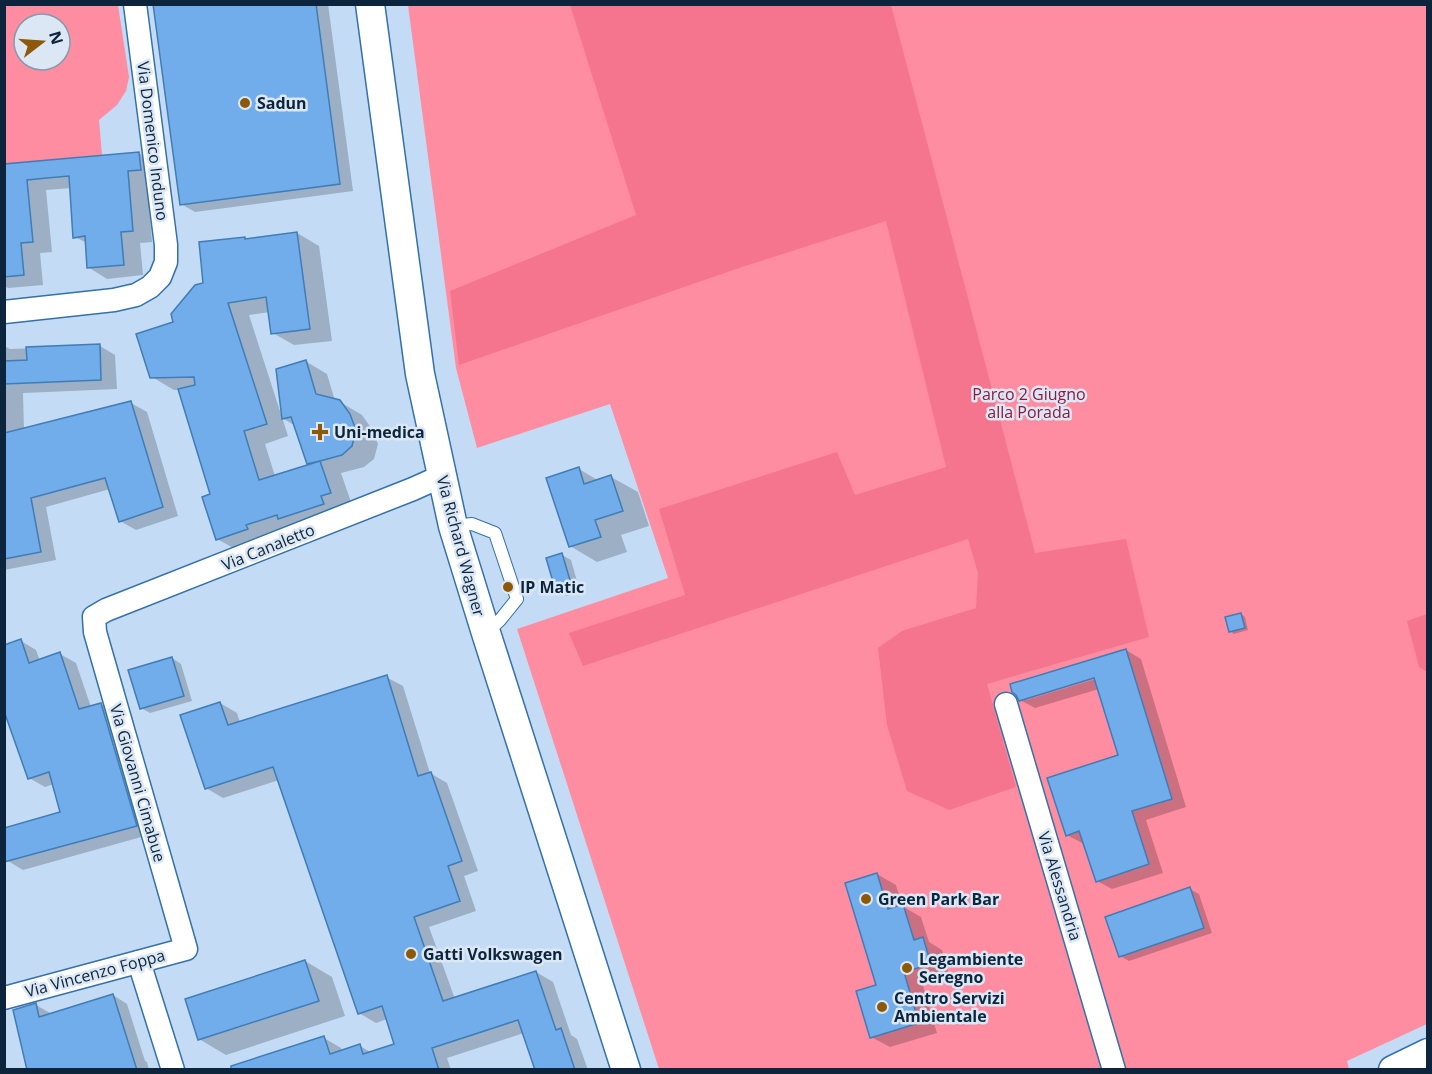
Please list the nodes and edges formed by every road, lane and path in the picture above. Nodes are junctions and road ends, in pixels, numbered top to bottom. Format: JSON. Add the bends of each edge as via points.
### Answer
{"nodes":[{"id":1,"x":135,"y":4,"type":"edge"},
{"id":2,"x":370,"y":4,"type":"edge"},
{"id":3,"x":4,"y":312,"type":"edge"},
{"id":4,"x":442,"y":476,"type":"junction"},
{"id":5,"x":453,"y":526,"type":"junction"},
{"id":6,"x":94,"y":617,"type":"joint"},
{"id":7,"x":486,"y":633,"type":"junction"},
{"id":8,"x":1006,"y":704,"type":"dead end"},
{"id":9,"x":186,"y":949,"type":"joint"},
{"id":10,"x":139,"y":962,"type":"junction"},
{"id":11,"x":4,"y":998,"type":"edge"},
{"id":12,"x":1428,"y":1053,"type":"edge"},
{"id":13,"x":173,"y":1070,"type":"edge"},
{"id":14,"x":626,"y":1070,"type":"edge"},
{"id":15,"x":1114,"y":1070,"type":"edge"},
{"id":16,"x":1393,"y":1070,"type":"edge"}],
"edges":[{"from":1,"to":3,"type":"street","name":"Via Domenico Induno","via":[[166,244],[166,262],[160,277],[136,295],[114,300]]},
{"from":2,"to":4,"type":"street","name":"Via Richard Wagner","via":[[420,374]]},
{"from":4,"to":5,"type":"street","name":"Via Richard Wagner"},
{"from":4,"to":6,"type":"street","name":"Via Canaletto"},
{"from":5,"to":7,"type":"street","name":"Via Richard Wagner"},
{"from":5,"to":7,"type":"lane","via":[[472,524],[495,533],[517,599]]},
{"from":6,"to":9,"type":"street","name":"Via Giovanni Cimabue","via":[[95,632]]},
{"from":7,"to":14,"type":"street","name":"Via Richard Wagner"},
{"from":8,"to":15,"type":"street","name":"Via Alessandria"},
{"from":9,"to":10,"type":"street","name":"Via Vincenzo Foppa"},
{"from":10,"to":11,"type":"street","name":"Via Vincenzo Foppa"},
{"from":10,"to":13,"type":"street"},
{"from":12,"to":16,"type":"street"}]}
